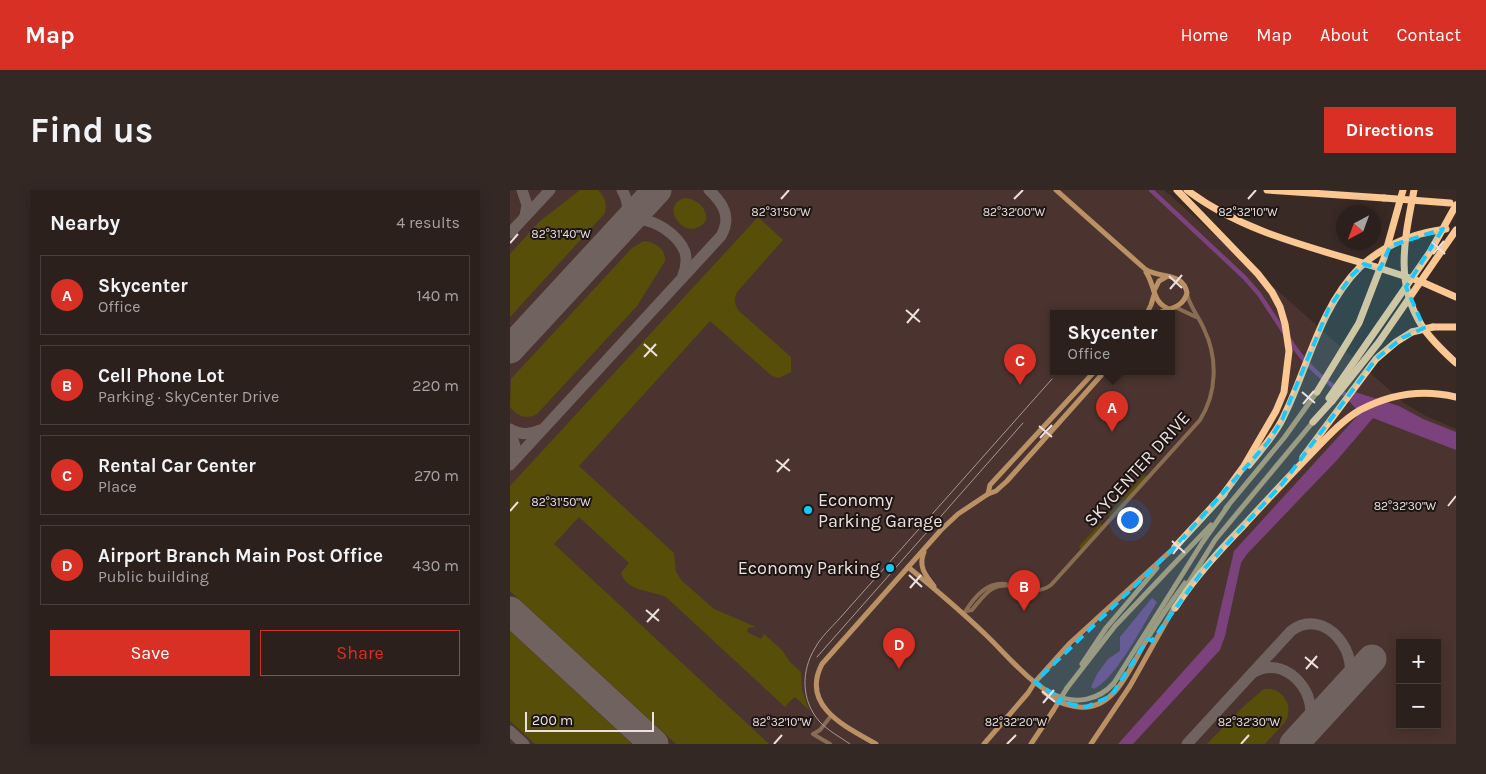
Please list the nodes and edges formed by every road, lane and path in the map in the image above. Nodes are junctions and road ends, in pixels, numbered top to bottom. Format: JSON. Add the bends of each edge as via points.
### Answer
{"nodes":[{"id":1,"x":1056,"y":190,"type":"edge"},
{"id":2,"x":1177,"y":190,"type":"edge"},
{"id":3,"x":1187,"y":190,"type":"edge"},
{"id":4,"x":1267,"y":190,"type":"edge"},
{"id":5,"x":1403,"y":190,"type":"edge"},
{"id":6,"x":1414,"y":190,"type":"edge"},
{"id":7,"x":1454,"y":204,"type":"edge"},
{"id":8,"x":1456,"y":229,"type":"edge"},
{"id":9,"x":1145,"y":269,"type":"junction"},
{"id":10,"x":1168,"y":276,"type":"junction"},
{"id":11,"x":1186,"y":293,"type":"junction"},
{"id":12,"x":1154,"y":294,"type":"junction"},
{"id":13,"x":1456,"y":298,"type":"edge"},
{"id":14,"x":1172,"y":308,"type":"junction"},
{"id":15,"x":1148,"y":310,"type":"edge"},
{"id":16,"x":1166,"y":310,"type":"edge"},
{"id":17,"x":1196,"y":317,"type":"junction"},
{"id":18,"x":1456,"y":327,"type":"edge"},
{"id":19,"x":1456,"y":363,"type":"edge"},
{"id":20,"x":1091,"y":375,"type":"edge"},
{"id":21,"x":1101,"y":375,"type":"edge"},
{"id":22,"x":1317,"y":392,"type":"joint"},
{"id":23,"x":1456,"y":397,"type":"edge"},
{"id":24,"x":1330,"y":400,"type":"junction"},
{"id":25,"x":1313,"y":422,"type":"joint"},
{"id":26,"x":1283,"y":483,"type":"junction"},
{"id":27,"x":988,"y":494,"type":"junction"},
{"id":28,"x":1222,"y":496,"type":"junction"},
{"id":29,"x":1228,"y":506,"type":"junction"},
{"id":30,"x":927,"y":546,"type":"junction"},
{"id":31,"x":1175,"y":547,"type":"junction"},
{"id":32,"x":1204,"y":556,"type":"junction"},
{"id":33,"x":908,"y":567,"type":"junction"},
{"id":34,"x":941,"y":594,"type":"junction"},
{"id":35,"x":1174,"y":608,"type":"junction"},
{"id":36,"x":965,"y":612,"type":"junction"},
{"id":37,"x":1035,"y":682,"type":"junction"},
{"id":38,"x":1067,"y":688,"type":"junction"},
{"id":39,"x":831,"y":716,"type":"junction"},
{"id":40,"x":830,"y":744,"type":"edge"},
{"id":41,"x":876,"y":744,"type":"edge"},
{"id":42,"x":984,"y":744,"type":"edge"},
{"id":43,"x":1032,"y":744,"type":"edge"},
{"id":44,"x":1091,"y":744,"type":"edge"}],
"edges":[{"from":1,"to":9,"type":"street"},
{"from":2,"to":28,"type":"highway","via":[[1267,285],[1280,307],[1290,351],[1284,392],[1276,411]]},
{"from":3,"to":13,"type":"highway","bridge":true,"via":[[1212,208],[1251,227],[1422,282]]},
{"from":4,"to":7,"type":"highway","bridge":true},
{"from":5,"to":22,"type":"highway","via":[[1384,258],[1359,323]]},
{"from":6,"to":19,"type":"highway","via":[[1403,252],[1405,281],[1422,326]]},
{"from":7,"to":24,"type":"highway","bridge":true,"via":[[1430,252]]},
{"from":8,"to":24,"type":"highway","bridge":true,"via":[[1379,342]]},
{"from":8,"to":28,"type":"highway","bridge":true,"via":[[1434,230],[1409,237],[1382,250],[1344,284],[1329,308],[1282,420],[1268,442]]},
{"from":9,"to":10,"type":"street"},
{"from":9,"to":12,"type":"street"},
{"from":10,"to":11,"type":"street","via":[[1179,279]]},
{"from":10,"to":12,"type":"street","via":[[1159,281]]},
{"from":11,"to":14,"type":"street","via":[[1182,303]]},
{"from":11,"to":17,"type":"street","name":"SKYCENTER DRIVE"},
{"from":12,"to":14,"type":"street","via":[[1159,304]]},
{"from":12,"to":15,"type":"street"},
{"from":14,"to":16,"type":"street"},
{"from":14,"to":17,"type":"street"},
{"from":17,"to":36,"type":"street","name":"SKYCENTER DRIVE","via":[[1208,338],[1214,364],[1212,390],[1202,417],[1051,584],[1038,590],[994,584],[983,590]]},
{"from":18,"to":26,"type":"highway","bridge":true,"via":[[1433,327],[1412,332],[1382,352]]},
{"from":20,"to":27,"type":"street","via":[[990,485]]},
{"from":21,"to":27,"type":"street","via":[[1007,481]]},
{"from":22,"to":29,"type":"street"},
{"from":23,"to":26,"type":"highway","via":[[1419,393],[1383,400],[1336,428]]},
{"from":24,"to":25,"type":"highway"},
{"from":25,"to":32,"type":"street"},
{"from":26,"to":35,"type":"highway","via":[[1204,569]]},
{"from":27,"to":30,"type":"street","via":[[953,518]]},
{"from":28,"to":31,"type":"highway"},
{"from":29,"to":37,"type":"street","via":[[1108,690],[1090,699],[1073,700],[1055,695]]},
{"from":29,"to":38,"type":"street","via":[[1115,626]]},
{"from":30,"to":33,"type":"street"},
{"from":30,"to":34,"type":"street","via":[[921,568]]},
{"from":31,"to":37,"type":"street","via":[[1081,633]]},
{"from":31,"to":38,"type":"street","via":[[1106,628]]},
{"from":32,"to":35,"type":"street"},
{"from":32,"to":37,"type":"street","via":[[1111,696],[1086,707],[1069,705],[1056,701]]},
{"from":33,"to":34,"type":"street"},
{"from":33,"to":39,"type":"street","via":[[818,671],[817,694]]},
{"from":34,"to":36,"type":"street"},
{"from":35,"to":44,"type":"street","via":[[1130,686]]},
{"from":36,"to":37,"type":"street"},
{"from":37,"to":42,"type":"street"},
{"from":38,"to":43,"type":"street","bridge":true},
{"from":39,"to":40,"type":"street","via":[[813,734]]},
{"from":39,"to":41,"type":"street"}]}
